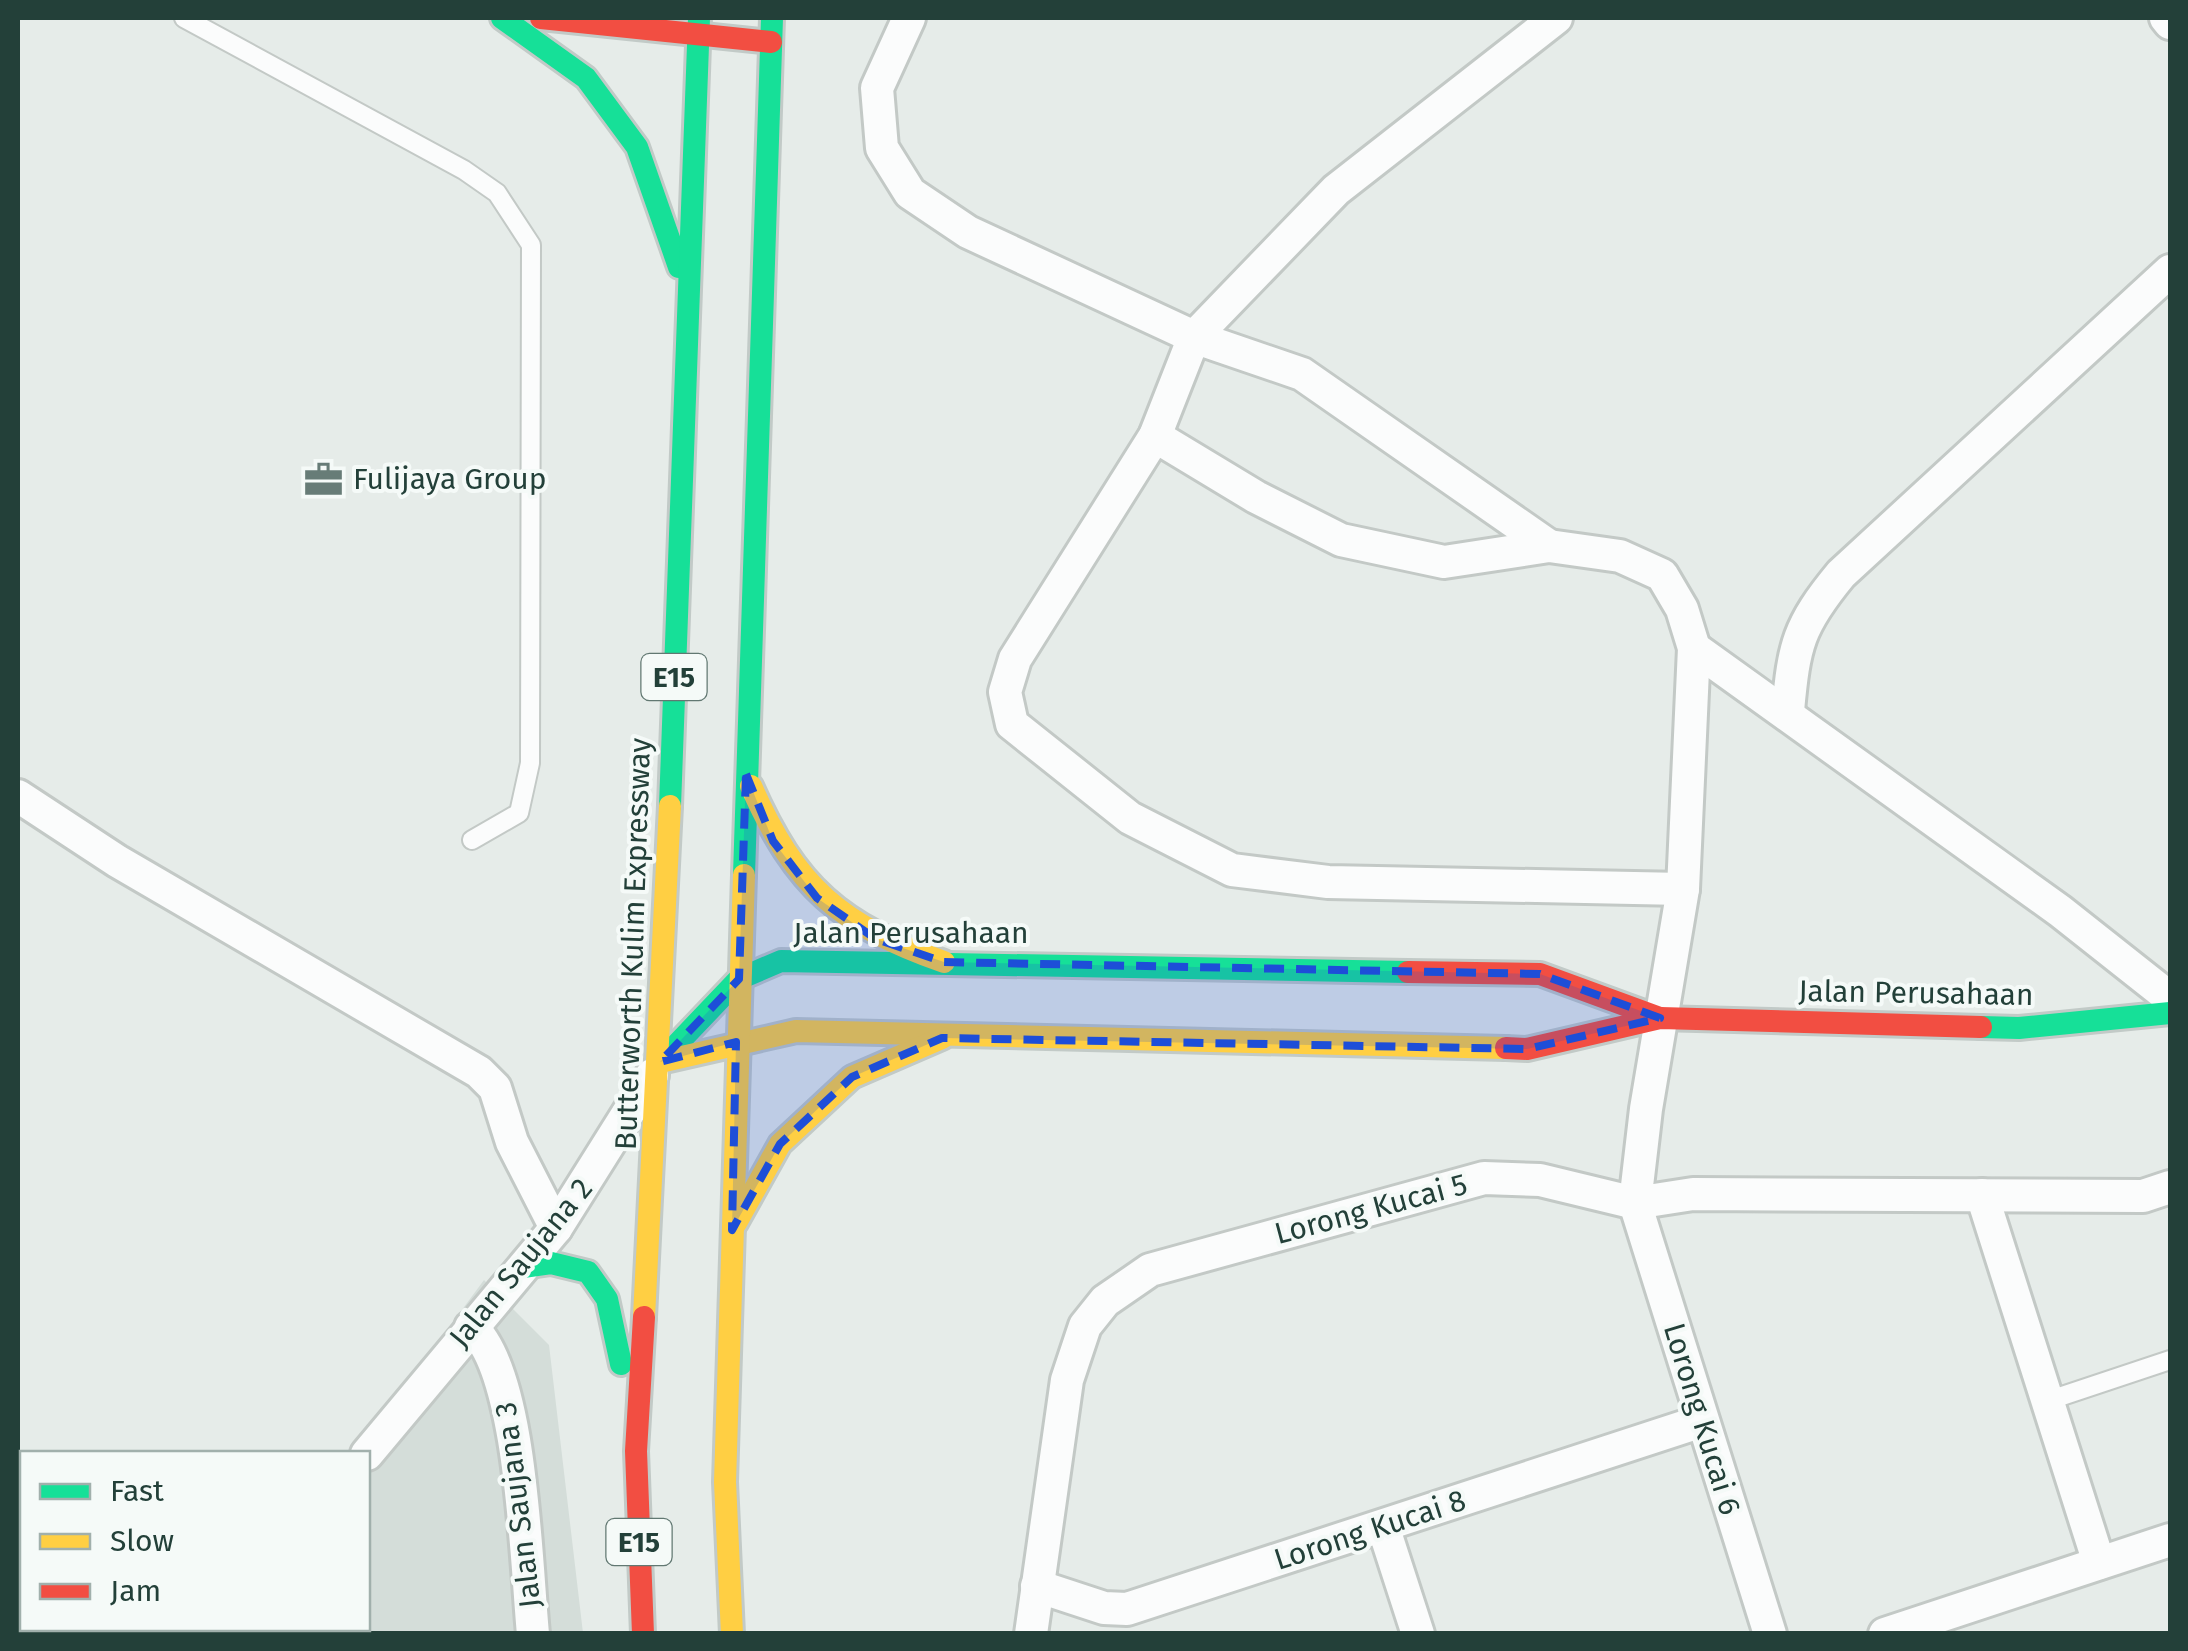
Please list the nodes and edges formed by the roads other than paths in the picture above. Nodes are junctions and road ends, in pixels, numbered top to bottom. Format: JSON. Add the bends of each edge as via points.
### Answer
{"nodes":[{"id":1,"x":184,"y":18,"type":"edge"},
{"id":2,"x":502,"y":18,"type":"edge"},
{"id":3,"x":541,"y":18,"type":"edge"},
{"id":4,"x":772,"y":18,"type":"edge"},
{"id":5,"x":909,"y":18,"type":"edge"},
{"id":6,"x":1556,"y":18,"type":"edge"},
{"id":7,"x":698,"y":26,"type":"edge"},
{"id":8,"x":771,"y":42,"type":"junction"},
{"id":9,"x":2170,"y":270,"type":"edge"},
{"id":10,"x":689,"y":293,"type":"junction"},
{"id":11,"x":1194,"y":336,"type":"junction"},
{"id":12,"x":1155,"y":436,"type":"junction"},
{"id":13,"x":1549,"y":546,"type":"junction"},
{"id":14,"x":1694,"y":648,"type":"junction"},
{"id":15,"x":1788,"y":711,"type":"junction"},
{"id":16,"x":746,"y":774,"type":"junction"},
{"id":17,"x":18,"y":796,"type":"edge"},
{"id":18,"x":472,"y":840,"type":"dead end"},
{"id":19,"x":1683,"y":889,"type":"junction"},
{"id":20,"x":944,"y":962,"type":"junction"},
{"id":21,"x":738,"y":979,"type":"junction"},
{"id":22,"x":2170,"y":998,"type":"edge"},
{"id":23,"x":2170,"y":1013,"type":"edge"},
{"id":24,"x":1660,"y":1018,"type":"junction"},
{"id":25,"x":942,"y":1038,"type":"junction"},
{"id":26,"x":736,"y":1042,"type":"junction"},
{"id":27,"x":660,"y":1062,"type":"junction"},
{"id":28,"x":2170,"y":1187,"type":"edge"},
{"id":29,"x":1982,"y":1195,"type":"junction"},
{"id":30,"x":1636,"y":1203,"type":"junction"},
{"id":31,"x":556,"y":1228,"type":"junction"},
{"id":32,"x":732,"y":1230,"type":"junction"},
{"id":33,"x":523,"y":1267,"type":"junction"},
{"id":34,"x":471,"y":1327,"type":"junction"},
{"id":35,"x":2170,"y":1360,"type":"edge"},
{"id":36,"x":2047,"y":1400,"type":"junction"},
{"id":37,"x":1702,"y":1421,"type":"junction"},
{"id":38,"x":369,"y":1451,"type":"edge"},
{"id":39,"x":636,"y":1451,"type":"junction"},
{"id":40,"x":1383,"y":1526,"type":"junction"},
{"id":41,"x":2170,"y":1540,"type":"edge"},
{"id":42,"x":2099,"y":1563,"type":"junction"},
{"id":43,"x":1037,"y":1586,"type":"junction"},
{"id":44,"x":534,"y":1634,"type":"edge"},
{"id":45,"x":643,"y":1634,"type":"edge"},
{"id":46,"x":732,"y":1634,"type":"edge"},
{"id":47,"x":1031,"y":1634,"type":"edge"},
{"id":48,"x":1418,"y":1634,"type":"edge"},
{"id":49,"x":1770,"y":1634,"type":"edge"},
{"id":50,"x":1885,"y":1634,"type":"edge"}],
"edges":[{"from":1,"to":18,"type":"lane","via":[[464,170],[497,193],[532,245],[530,763],[519,813]]},
{"from":2,"to":10,"type":"main road","via":[[586,78],[637,148]]},
{"from":3,"to":7,"type":"main road"},
{"from":4,"to":8,"type":"main road","number":"E15"},
{"from":5,"to":11,"type":"street","via":[[877,88],[882,148],[910,193],[968,232]]},
{"from":6,"to":11,"type":"street","via":[[1336,190]]},
{"from":7,"to":8,"type":"main road"},
{"from":7,"to":10,"type":"main road","name":"Butterworth Kulim Expressway","number":"E15"},
{"from":8,"to":16,"type":"main road","number":"E15"},
{"from":9,"to":15,"type":"street","via":[[1815,605],[1794,646]]},
{"from":10,"to":27,"type":"main road","name":"Butterworth Kulim Expressway","number":"E15"},
{"from":11,"to":12,"type":"street"},
{"from":11,"to":13,"type":"street","via":[[1302,374]]},
{"from":12,"to":13,"type":"street","via":[[1341,540],[1444,562]]},
{"from":12,"to":19,"type":"street","via":[[1015,660],[1005,692],[1012,724],[1130,818],[1232,870],[1328,882]]},
{"from":13,"to":14,"type":"street","via":[[1620,556],[1662,575]]},
{"from":14,"to":15,"type":"street"},
{"from":14,"to":19,"type":"street"},
{"from":15,"to":22,"type":"street"},
{"from":16,"to":20,"type":"main road","via":[[772,841],[817,898],[876,939]]},
{"from":16,"to":21,"type":"main road","number":"E15"},
{"from":17,"to":31,"type":"street","via":[[479,1072],[496,1088],[512,1142]]},
{"from":19,"to":24,"type":"street"},
{"from":20,"to":21,"type":"main road","name":"Jalan Perusahaan","via":[[781,961]]},
{"from":20,"to":24,"type":"main road","name":"Jalan Perusahaan","via":[[1540,974]]},
{"from":21,"to":26,"type":"main road","number":"E15"},
{"from":21,"to":27,"type":"main road","name":"Jalan Perusahaan"},
{"from":23,"to":24,"type":"main road","name":"Jalan Perusahaan","via":[[2019,1028]]},
{"from":24,"to":25,"type":"main road","name":"Jalan Perusahaan","via":[[1527,1049]]},
{"from":24,"to":30,"type":"street"},
{"from":25,"to":26,"type":"main road","name":"Jalan Perusahaan","via":[[796,1031]]},
{"from":25,"to":32,"type":"main road","via":[[852,1077],[780,1144]]},
{"from":26,"to":27,"type":"main road","name":"Jalan Perusahaan"},
{"from":26,"to":32,"type":"main road","number":"E15"},
{"from":27,"to":31,"type":"street","name":"Jalan Saujana 2"},
{"from":27,"to":39,"type":"main road","name":"Butterworth Kulim Expressway","number":"E15"},
{"from":28,"to":29,"type":"street","name":"Lorong Kucai 5","via":[[2143,1196]]},
{"from":29,"to":30,"type":"street","name":"Lorong Kucai 5","via":[[1693,1194]]},
{"from":29,"to":36,"type":"street"},
{"from":30,"to":37,"type":"street","name":"Lorong Kucai 6"},
{"from":30,"to":43,"type":"street","name":"Lorong Kucai 5","via":[[1540,1180],[1484,1178],[1150,1270],[1105,1301],[1086,1326],[1067,1380]]},
{"from":31,"to":33,"type":"street","name":"Jalan Saujana 2"},
{"from":32,"to":46,"type":"main road","number":"E15","via":[[725,1482]]},
{"from":33,"to":34,"type":"street","name":"Jalan Saujana 2"},
{"from":33,"to":39,"type":"main road","via":[[559,1260],[586,1270],[609,1294]]},
{"from":34,"to":38,"type":"street","name":"Jalan Saujana 2"},
{"from":34,"to":44,"type":"street","name":"Jalan Saujana 3","via":[[487,1340],[510,1417]]},
{"from":35,"to":36,"type":"lane"},
{"from":36,"to":42,"type":"street"},
{"from":37,"to":40,"type":"street","name":"Lorong Kucai 8"},
{"from":37,"to":49,"type":"street","name":"Lorong Kucai 6"},
{"from":39,"to":45,"type":"main road","name":"Butterworth Kulim Expressway","number":"E15"},
{"from":40,"to":43,"type":"street","name":"Lorong Kucai 8","via":[[1127,1609]]},
{"from":40,"to":48,"type":"street"},
{"from":41,"to":42,"type":"street"},
{"from":42,"to":50,"type":"street"},
{"from":43,"to":47,"type":"street","name":"Lorong Kucai 5"}]}
